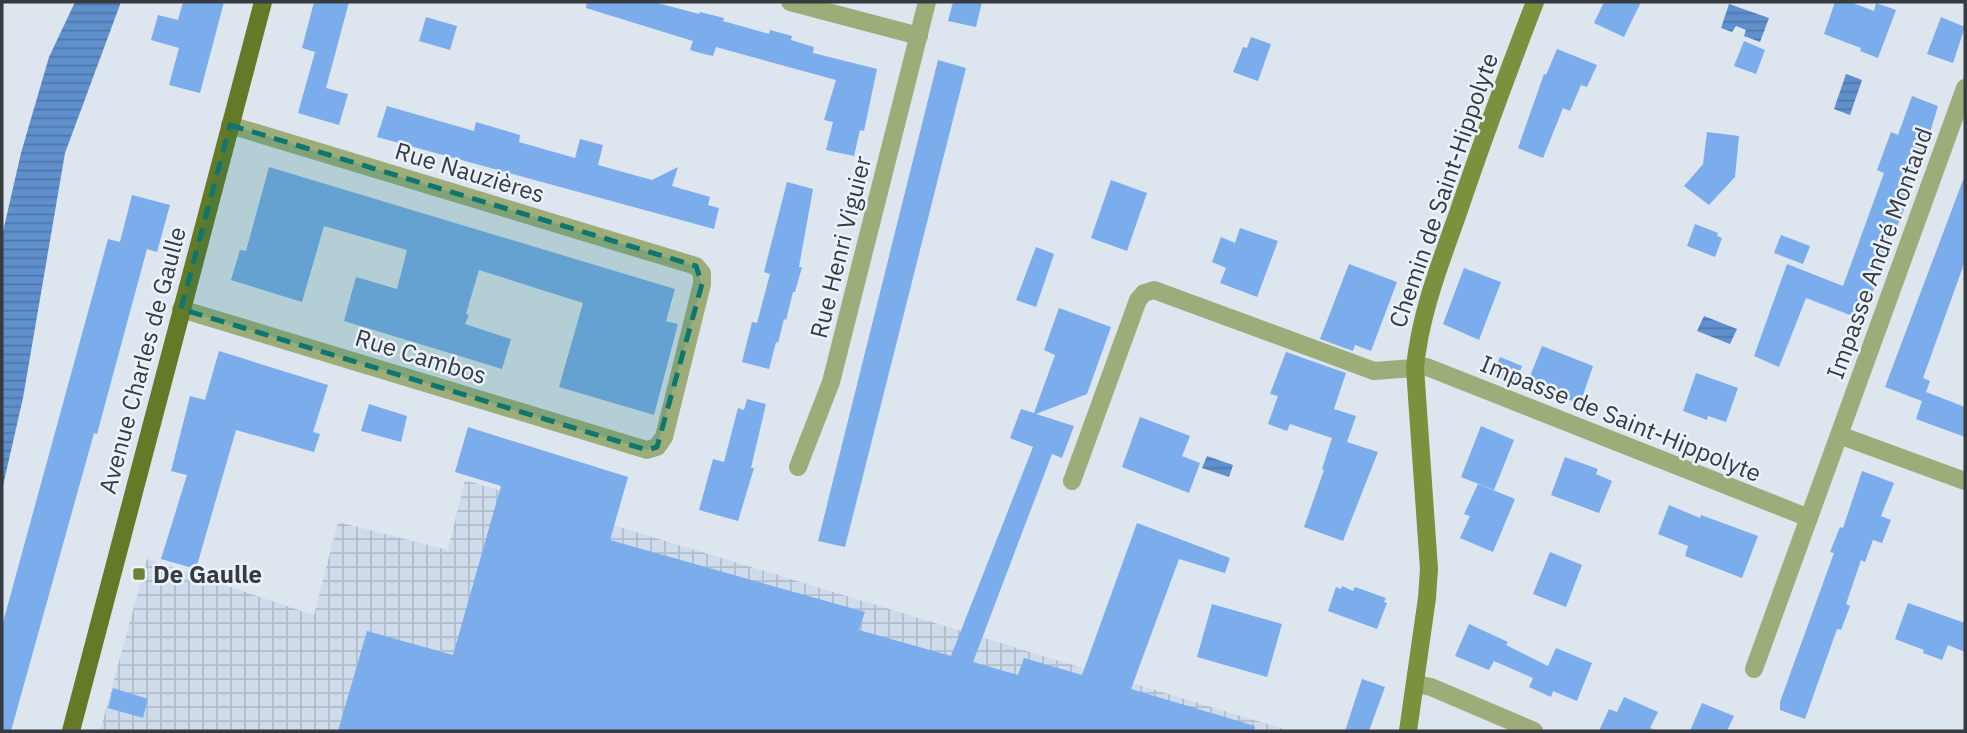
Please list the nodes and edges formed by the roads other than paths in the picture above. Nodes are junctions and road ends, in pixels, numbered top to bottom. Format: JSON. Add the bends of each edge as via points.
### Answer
{"nodes":[{"id":1,"x":263,"y":2,"type":"edge"},
{"id":2,"x":790,"y":2,"type":"edge"},
{"id":3,"x":927,"y":2,"type":"edge"},
{"id":4,"x":1535,"y":2,"type":"edge"},
{"id":5,"x":818,"y":5,"type":"edge"},
{"id":6,"x":919,"y":36,"type":"junction"},
{"id":7,"x":1965,"y":88,"type":"edge"},
{"id":8,"x":230,"y":125,"type":"junction"},
{"id":9,"x":181,"y":309,"type":"junction"},
{"id":10,"x":1415,"y":368,"type":"junction"},
{"id":11,"x":1839,"y":435,"type":"junction"},
{"id":12,"x":647,"y":450,"type":"joint"},
{"id":13,"x":798,"y":467,"type":"dead end"},
{"id":14,"x":1072,"y":481,"type":"dead end"},
{"id":15,"x":1965,"y":481,"type":"edge"},
{"id":16,"x":1809,"y":518,"type":"junction"},
{"id":17,"x":1754,"y":669,"type":"dead end"},
{"id":18,"x":1416,"y":684,"type":"junction"},
{"id":19,"x":71,"y":731,"type":"edge"},
{"id":20,"x":1408,"y":731,"type":"edge"},
{"id":21,"x":1534,"y":731,"type":"edge"}],
"edges":[{"from":1,"to":8,"type":"main road","name":"Avenue Charles de Gaulle"},
{"from":2,"to":5,"type":"street"},
{"from":3,"to":6,"type":"street","name":"Rue Henri Viguier"},
{"from":4,"to":10,"type":"street","name":"Chemin de Saint-Hippolyte","via":[[1429,296]]},
{"from":5,"to":6,"type":"street"},
{"from":6,"to":13,"type":"street","name":"Rue Henri Viguier","via":[[831,382]]},
{"from":7,"to":11,"type":"street","name":"Impasse André Montaud"},
{"from":8,"to":9,"type":"main road","name":"Avenue Charles de Gaulle"},
{"from":8,"to":12,"type":"street","name":"Rue Nauzières","via":[[696,266],[702,284],[664,437],[657,447]]},
{"from":9,"to":12,"type":"street","name":"Rue Cambos"},
{"from":9,"to":19,"type":"main road","name":"Avenue Charles de Gaulle"},
{"from":10,"to":14,"type":"street","name":"Impasse de Saint-Hippolyte","via":[[1374,371],[1154,290],[1144,293]]},
{"from":10,"to":16,"type":"street","name":"Impasse de Saint-Hippolyte","via":[[1427,367]]},
{"from":10,"to":18,"type":"street","name":"Chemin de Saint-Hippolyte","via":[[1429,569]]},
{"from":11,"to":15,"type":"street"},
{"from":11,"to":16,"type":"street","name":"Impasse André Montaud"},
{"from":16,"to":17,"type":"street","name":"Impasse André Montaud"},
{"from":18,"to":20,"type":"street","name":"Chemin de Saint-Hippolyte"},
{"from":18,"to":21,"type":"street"}]}
